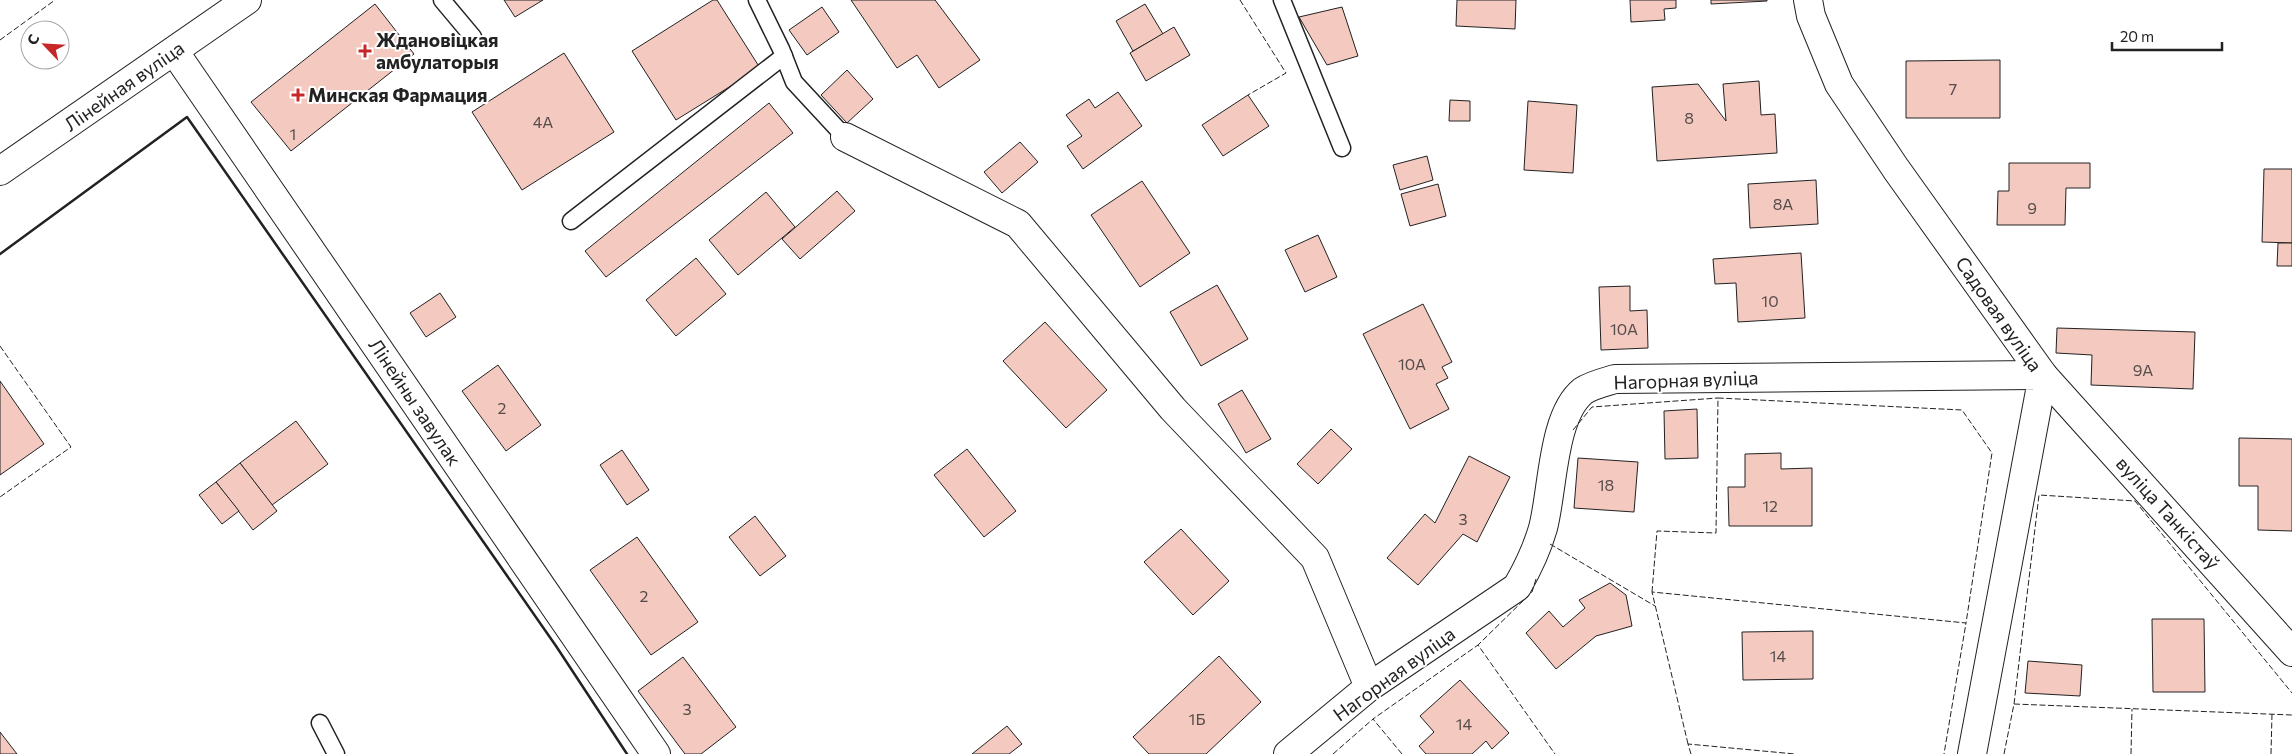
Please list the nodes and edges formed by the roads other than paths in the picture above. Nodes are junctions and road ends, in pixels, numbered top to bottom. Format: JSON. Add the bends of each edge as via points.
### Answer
{"nodes":[{"id":1,"x":247,"y":0,"type":"edge"},
{"id":2,"x":442,"y":0,"type":"edge"},
{"id":3,"x":757,"y":0,"type":"edge"},
{"id":4,"x":1282,"y":0,"type":"edge"},
{"id":5,"x":1808,"y":0,"type":"edge"},
{"id":6,"x":473,"y":37,"type":"dead end"},
{"id":7,"x":174,"y":51,"type":"junction"},
{"id":8,"x":784,"y":56,"type":"junction"},
{"id":9,"x":844,"y":138,"type":"joint"},
{"id":10,"x":1342,"y":148,"type":"dead end"},
{"id":11,"x":0,"y":171,"type":"edge"},
{"id":12,"x":571,"y":221,"type":"dead end"},
{"id":13,"x":2043,"y":375,"type":"junction"},
{"id":14,"x":2292,"y":652,"type":"edge"},
{"id":15,"x":1369,"y":687,"type":"junction"},
{"id":16,"x":320,"y":723,"type":"dead end"},
{"id":17,"x":336,"y":754,"type":"edge"},
{"id":18,"x":656,"y":754,"type":"edge"},
{"id":19,"x":1288,"y":754,"type":"edge"},
{"id":20,"x":1972,"y":754,"type":"edge"}],
"edges":[{"from":1,"to":7,"type":"street","name":"Лінейная вуліца"},
{"from":2,"to":6,"type":"lane"},
{"from":3,"to":8,"type":"lane"},
{"from":4,"to":10,"type":"lane"},
{"from":5,"to":13,"type":"street","name":"Садовая вуліца","via":[[1811,16],[1839,84]]},
{"from":7,"to":11,"type":"street","name":"Лінейная вуліца"},
{"from":7,"to":18,"type":"street","name":"Лінейны завулак"},
{"from":8,"to":9,"type":"lane","via":[[794,82]]},
{"from":8,"to":12,"type":"lane"},
{"from":9,"to":15,"type":"street","via":[[1018,224],[1173,409],[1315,558]]},
{"from":13,"to":14,"type":"street","name":"вуліца Танкістаў"},
{"from":13,"to":15,"type":"street","name":"Нагорная вуліца","via":[[1615,379],[1583,391],[1560,427],[1543,527],[1531,563],[1517,587]]},
{"from":13,"to":20,"type":"street","name":"Садовая вуліца"},
{"from":15,"to":19,"type":"street","name":"Нагорная вуліца"},
{"from":16,"to":17,"type":"lane"}]}
